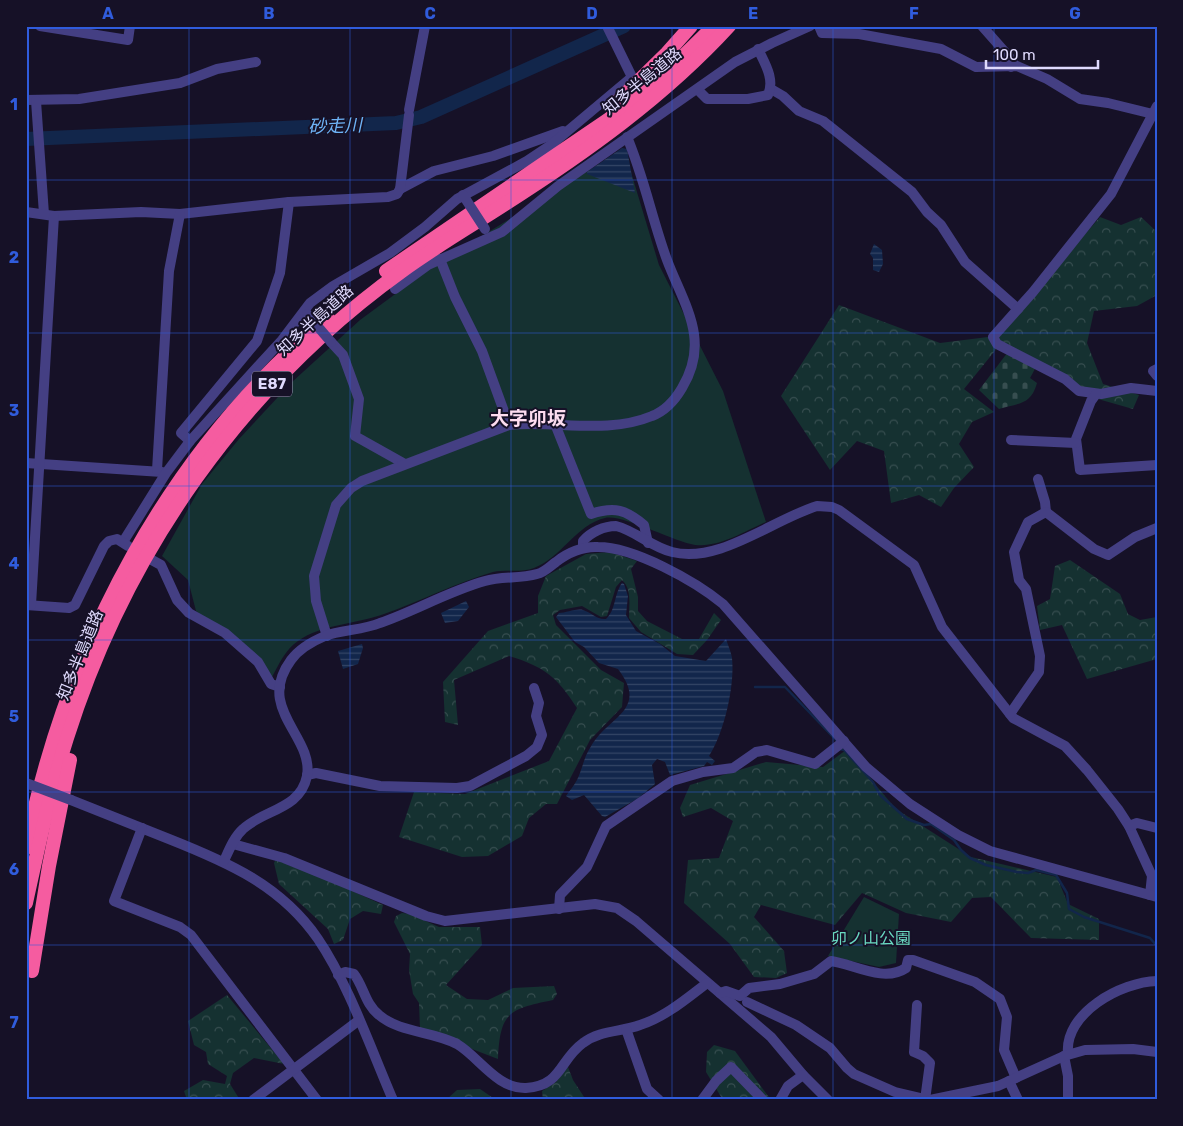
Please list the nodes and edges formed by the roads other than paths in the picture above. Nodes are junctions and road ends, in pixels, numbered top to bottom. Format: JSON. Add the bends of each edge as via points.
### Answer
{"nodes":[{"id":1,"x":40,"y":26,"type":"edge"},
{"id":2,"x":130,"y":26,"type":"edge"},
{"id":3,"x":425,"y":26,"type":"edge"},
{"id":4,"x":691,"y":26,"type":"edge"},
{"id":5,"x":714,"y":26,"type":"edge"},
{"id":6,"x":729,"y":26,"type":"edge"},
{"id":7,"x":738,"y":26,"type":"edge"},
{"id":8,"x":810,"y":26,"type":"edge"},
{"id":9,"x":819,"y":26,"type":"edge"},
{"id":10,"x":982,"y":26,"type":"edge"},
{"id":11,"x":609,"y":31,"type":"edge"},
{"id":12,"x":712,"y":45,"type":"junction"},
{"id":13,"x":758,"y":49,"type":"junction"},
{"id":14,"x":256,"y":62,"type":"dead end"},
{"id":15,"x":1011,"y":67,"type":"junction"},
{"id":16,"x":771,"y":89,"type":"junction"},
{"id":17,"x":698,"y":90,"type":"junction"},
{"id":18,"x":31,"y":100,"type":"edge"},
{"id":19,"x":1155,"y":112,"type":"edge"},
{"id":20,"x":570,"y":130,"type":"junction"},
{"id":21,"x":627,"y":137,"type":"junction"},
{"id":22,"x":543,"y":165,"type":"junction"},
{"id":23,"x":400,"y":188,"type":"junction"},
{"id":24,"x":463,"y":195,"type":"junction"},
{"id":25,"x":289,"y":202,"type":"junction"},
{"id":26,"x":26,"y":212,"type":"edge"},
{"id":27,"x":180,"y":214,"type":"junction"},
{"id":28,"x":49,"y":215,"type":"junction"},
{"id":29,"x":490,"y":238,"type":"junction"},
{"id":30,"x":440,"y":260,"type":"junction"},
{"id":31,"x":395,"y":289,"type":"dead end"},
{"id":32,"x":1018,"y":309,"type":"junction"},
{"id":33,"x":305,"y":313,"type":"junction"},
{"id":34,"x":1157,"y":369,"type":"edge"},
{"id":35,"x":1157,"y":376,"type":"edge"},
{"id":36,"x":1157,"y":391,"type":"edge"},
{"id":37,"x":1096,"y":394,"type":"junction"},
{"id":38,"x":555,"y":424,"type":"junction"},
{"id":39,"x":509,"y":425,"type":"junction"},
{"id":40,"x":1011,"y":440,"type":"dead end"},
{"id":41,"x":190,"y":441,"type":"junction"},
{"id":42,"x":1076,"y":443,"type":"junction"},
{"id":43,"x":26,"y":463,"type":"edge"},
{"id":44,"x":39,"y":464,"type":"junction"},
{"id":45,"x":405,"y":464,"type":"junction"},
{"id":46,"x":1157,"y":465,"type":"edge"},
{"id":47,"x":162,"y":472,"type":"junction"},
{"id":48,"x":1038,"y":479,"type":"dead end"},
{"id":49,"x":1046,"y":512,"type":"junction"},
{"id":50,"x":1157,"y":528,"type":"edge"},
{"id":51,"x":648,"y":543,"type":"junction"},
{"id":52,"x":583,"y":548,"type":"junction"},
{"id":53,"x":150,"y":559,"type":"dead end"},
{"id":54,"x":28,"y":605,"type":"edge"},
{"id":55,"x":327,"y":636,"type":"junction"},
{"id":56,"x":96,"y":660,"type":"junction"},
{"id":57,"x":280,"y":688,"type":"junction"},
{"id":58,"x":534,"y":688,"type":"dead end"},
{"id":59,"x":1010,"y":714,"type":"junction"},
{"id":60,"x":844,"y":741,"type":"junction"},
{"id":61,"x":307,"y":775,"type":"junction"},
{"id":62,"x":26,"y":783,"type":"edge"},
{"id":63,"x":1129,"y":826,"type":"junction"},
{"id":64,"x":142,"y":828,"type":"junction"},
{"id":65,"x":1157,"y":828,"type":"edge"},
{"id":66,"x":233,"y":844,"type":"junction"},
{"id":67,"x":26,"y":848,"type":"edge"},
{"id":68,"x":224,"y":861,"type":"junction"},
{"id":69,"x":1153,"y":896,"type":"edge"},
{"id":70,"x":26,"y":903,"type":"edge"},
{"id":71,"x":560,"y":909,"type":"junction"},
{"id":72,"x":32,"y":971,"type":"dead end"},
{"id":73,"x":338,"y":975,"type":"junction"},
{"id":74,"x":1157,"y":981,"type":"edge"},
{"id":75,"x":707,"y":983,"type":"junction"},
{"id":76,"x":720,"y":994,"type":"junction"},
{"id":77,"x":747,"y":1002,"type":"dead end"},
{"id":78,"x":917,"y":1005,"type":"dead end"},
{"id":79,"x":358,"y":1021,"type":"junction"},
{"id":80,"x":626,"y":1029,"type":"junction"},
{"id":81,"x":1157,"y":1052,"type":"edge"},
{"id":82,"x":1066,"y":1055,"type":"junction"},
{"id":83,"x":294,"y":1069,"type":"junction"},
{"id":84,"x":803,"y":1075,"type":"junction"},
{"id":85,"x":1012,"y":1079,"type":"junction"},
{"id":86,"x":951,"y":1098,"type":"edge"},
{"id":87,"x":253,"y":1100,"type":"edge"},
{"id":88,"x":317,"y":1100,"type":"edge"},
{"id":89,"x":393,"y":1100,"type":"edge"},
{"id":90,"x":659,"y":1100,"type":"edge"},
{"id":91,"x":702,"y":1100,"type":"edge"},
{"id":92,"x":763,"y":1100,"type":"edge"},
{"id":93,"x":780,"y":1100,"type":"edge"},
{"id":94,"x":828,"y":1100,"type":"edge"},
{"id":95,"x":927,"y":1100,"type":"edge"},
{"id":96,"x":1018,"y":1100,"type":"edge"},
{"id":97,"x":1068,"y":1100,"type":"edge"}],
"edges":[{"from":1,"to":2,"type":"street","via":[[128,40]]},
{"from":3,"to":23,"type":"street","via":[[409,112]]},
{"from":4,"to":22,"type":"highway","via":[[616,104],[546,158]]},
{"from":5,"to":22,"type":"highway","name":"知多半島道路","number":"E87","via":[[640,95]]},
{"from":6,"to":12,"type":"highway","name":"知多半島道路","number":"E87"},
{"from":7,"to":12,"type":"highway","via":[[722,43]]},
{"from":8,"to":13,"type":"street"},
{"from":9,"to":15,"type":"street","via":[[822,33],[859,34],[941,49],[976,67]]},
{"from":10,"to":15,"type":"street","via":[[1012,60],[1014,64]]},
{"from":11,"to":20,"type":"street","via":[[632,77]]},
{"from":12,"to":56,"type":"highway","name":"知多半島道路","number":"E87","via":[[646,103],[583,151],[403,270],[357,305],[284,372],[245,414],[184,494],[134,576]]},
{"from":13,"to":16,"type":"street","via":[[769,73]]},
{"from":13,"to":17,"type":"street"},
{"from":14,"to":18,"type":"street","via":[[217,69],[180,83],[79,99]]},
{"from":15,"to":19,"type":"street","via":[[1018,66],[1034,73],[1080,99]]},
{"from":16,"to":17,"type":"street","via":[[768,95],[759,98],[713,99],[707,99]]},
{"from":16,"to":32,"type":"street","via":[[799,111],[823,121],[912,192],[941,226],[965,262]]},
{"from":17,"to":21,"type":"street"},
{"from":18,"to":28,"type":"street","via":[[39,133]]},
{"from":19,"to":32,"type":"street","via":[[1111,194]]},
{"from":20,"to":23,"type":"street","via":[[493,156],[448,166]]},
{"from":20,"to":24,"type":"street","via":[[527,161]]},
{"from":21,"to":29,"type":"street"},
{"from":21,"to":38,"type":"street","via":[[667,261],[692,321],[695,338],[690,375],[674,400],[653,416],[602,427]]},
{"from":22,"to":67,"type":"highway","name":"知多半島道路","number":"E87","via":[[398,262],[324,321],[276,365],[203,448],[145,534],[95,630],[58,729]]},
{"from":23,"to":25,"type":"street","via":[[397,194],[388,197]]},
{"from":24,"to":29,"type":"street","bridge":true},
{"from":24,"to":33,"type":"street","via":[[390,253],[310,303]]},
{"from":25,"to":27,"type":"street"},
{"from":25,"to":41,"type":"street","via":[[280,273],[257,341],[181,433]]},
{"from":26,"to":28,"type":"street"},
{"from":27,"to":28,"type":"street"},
{"from":27,"to":47,"type":"street","via":[[169,271]]},
{"from":28,"to":44,"type":"street"},
{"from":29,"to":30,"type":"street"},
{"from":30,"to":31,"type":"street","via":[[424,267]]},
{"from":30,"to":39,"type":"street","via":[[482,351]]},
{"from":32,"to":37,"type":"street","via":[[994,335],[994,341],[1065,379],[1080,391]]},
{"from":33,"to":41,"type":"street"},
{"from":33,"to":45,"type":"street","bridge":true,"via":[[343,355],[359,399],[355,436]]},
{"from":34,"to":35,"type":"street","via":[[1153,371]]},
{"from":36,"to":37,"type":"street","via":[[1131,388]]},
{"from":37,"to":42,"type":"street","via":[[1078,431]]},
{"from":38,"to":39,"type":"street"},
{"from":38,"to":51,"type":"street","via":[[592,514],[604,510],[624,511],[644,525]]},
{"from":39,"to":45,"type":"street"},
{"from":40,"to":42,"type":"street"},
{"from":41,"to":47,"type":"street"},
{"from":42,"to":46,"type":"street","via":[[1080,470]]},
{"from":43,"to":44,"type":"street"},
{"from":44,"to":47,"type":"street"},
{"from":44,"to":54,"type":"street"},
{"from":45,"to":55,"type":"street","via":[[362,481],[336,505],[313,586]]},
{"from":47,"to":54,"type":"street","via":[[126,544],[112,539],[104,546],[75,605],[70,608]]},
{"from":48,"to":49,"type":"street"},
{"from":49,"to":50,"type":"street","via":[[1108,556],[1136,537]]},
{"from":49,"to":59,"type":"street","via":[[1028,522],[1014,552],[1018,580],[1026,589],[1040,656],[1039,672]]},
{"from":51,"to":52,"type":"street","via":[[623,527],[608,526],[586,537]]},
{"from":51,"to":59,"type":"street","via":[[671,552],[699,554],[807,509],[834,507],[914,565],[942,626]]},
{"from":52,"to":55,"type":"street","via":[[536,574],[482,581],[380,623]]},
{"from":52,"to":60,"type":"street","via":[[620,550],[686,578],[709,593],[731,612]]},
{"from":53,"to":57,"type":"street","via":[[162,565],[177,600],[189,613],[225,634],[258,662],[271,684]]},
{"from":55,"to":57,"type":"street","via":[[297,653],[286,668]]},
{"from":56,"to":70,"type":"highway","name":"知多半島道路","number":"E87","via":[[57,773]]},
{"from":56,"to":72,"type":"highway","via":[[64,783]]},
{"from":57,"to":61,"type":"street","via":[[282,706],[306,758]]},
{"from":58,"to":61,"type":"street","via":[[539,704],[536,716],[542,735],[537,748],[470,786],[380,786],[316,773]]},
{"from":59,"to":63,"type":"street","via":[[1074,754]]},
{"from":60,"to":69,"type":"street","via":[[893,791],[976,844],[1015,859]]},
{"from":60,"to":71,"type":"street","via":[[815,764],[776,751],[760,751],[733,768],[703,772],[663,786],[606,826],[587,868],[560,895]]},
{"from":61,"to":66,"type":"street","via":[[304,787],[291,802],[247,825]]},
{"from":62,"to":64,"type":"street","bridge":true},
{"from":63,"to":65,"type":"street","via":[[1137,823]]},
{"from":63,"to":69,"type":"street","via":[[1152,876]]},
{"from":64,"to":68,"type":"street"},
{"from":64,"to":83,"type":"street","via":[[114,901],[180,927],[191,935]]},
{"from":66,"to":68,"type":"street"},
{"from":66,"to":71,"type":"street","via":[[284,858],[436,919],[454,921]]},
{"from":68,"to":73,"type":"street","via":[[267,886],[298,914],[319,940]]},
{"from":71,"to":75,"type":"street","via":[[595,904],[617,908]]},
{"from":73,"to":79,"type":"street"},
{"from":73,"to":80,"type":"street","via":[[345,972],[354,974],[367,1001],[382,1018],[458,1045],[491,1074],[519,1087],[547,1083],[584,1042],[606,1032]]},
{"from":74,"to":82,"type":"street","via":[[1132,985],[1085,1011],[1078,1020]]},
{"from":75,"to":76,"type":"street"},
{"from":75,"to":80,"type":"street","via":[[655,1019]]},
{"from":76,"to":84,"type":"street","via":[[771,1037]]},
{"from":76,"to":85,"type":"street","via":[[723,991],[740,996],[749,988],[780,984],[814,974],[830,961],[860,970],[886,972],[903,970],[908,960],[913,960],[973,981],[1000,999],[1007,1018],[1004,1050]]},
{"from":77,"to":95,"type":"street","via":[[796,1025],[830,1048],[847,1068],[861,1077],[894,1092]]},
{"from":78,"to":95,"type":"street","via":[[914,1052],[930,1063]]},
{"from":79,"to":83,"type":"street"},
{"from":79,"to":89,"type":"street"},
{"from":80,"to":90,"type":"street","via":[[646,1089]]},
{"from":81,"to":82,"type":"street","via":[[1112,1049],[1085,1050]]},
{"from":82,"to":85,"type":"street"},
{"from":82,"to":97,"type":"street"},
{"from":83,"to":87,"type":"street"},
{"from":83,"to":88,"type":"street"},
{"from":84,"to":93,"type":"street","via":[[788,1086]]},
{"from":84,"to":94,"type":"street"},
{"from":85,"to":86,"type":"street","via":[[998,1086]]},
{"from":85,"to":96,"type":"street"},
{"from":86,"to":95,"type":"street"},
{"from":91,"to":92,"type":"street","via":[[731,1067]]}]}
